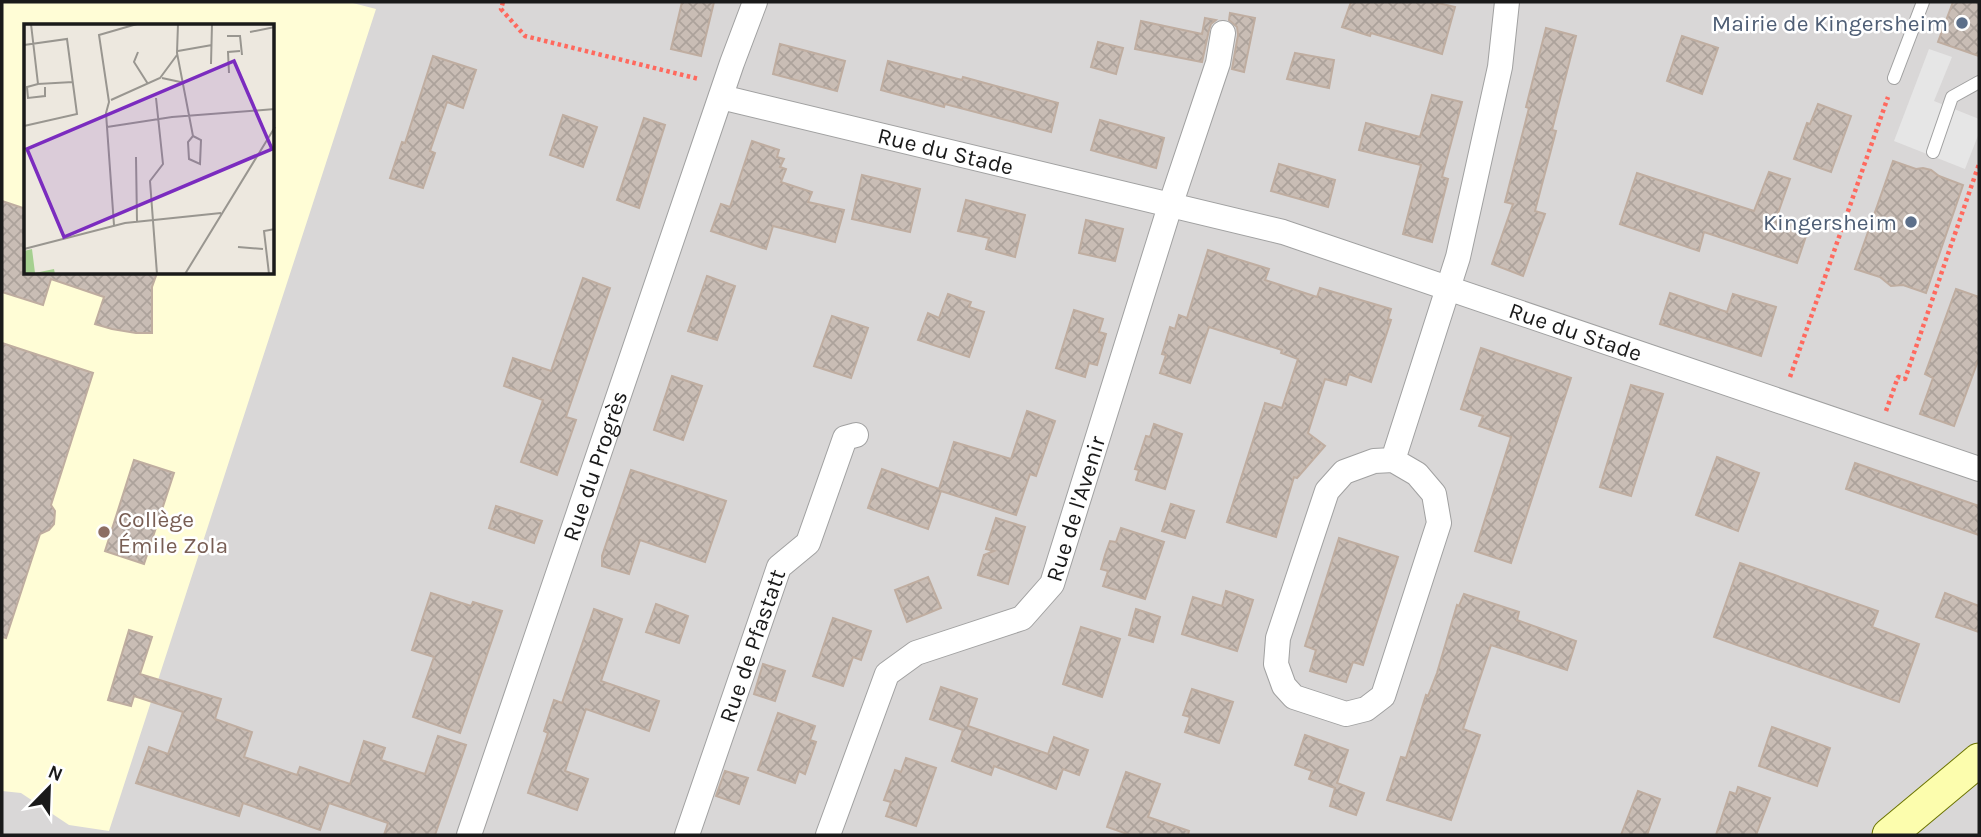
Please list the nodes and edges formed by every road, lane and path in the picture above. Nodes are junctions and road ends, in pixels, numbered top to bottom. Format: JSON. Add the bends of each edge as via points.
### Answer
{"nodes":[{"id":1,"x":503,"y":2,"type":"edge"},
{"id":2,"x":755,"y":2,"type":"edge"},
{"id":3,"x":1923,"y":2,"type":"edge"},
{"id":4,"x":1505,"y":5,"type":"edge"},
{"id":5,"x":1223,"y":33,"type":"dead end"},
{"id":6,"x":1894,"y":78,"type":"joint"},
{"id":7,"x":1979,"y":82,"type":"edge"},
{"id":8,"x":721,"y":97,"type":"junction"},
{"id":9,"x":1933,"y":152,"type":"dead end"},
{"id":10,"x":1979,"y":164,"type":"edge"},
{"id":11,"x":1170,"y":205,"type":"junction"},
{"id":12,"x":1449,"y":288,"type":"junction"},
{"id":13,"x":1782,"y":401,"type":"junction"},
{"id":14,"x":1878,"y":434,"type":"junction"},
{"id":15,"x":856,"y":435,"type":"dead end"},
{"id":16,"x":1393,"y":460,"type":"junction"},
{"id":17,"x":1979,"y":469,"type":"edge"},
{"id":18,"x":1979,"y":760,"type":"edge"},
{"id":19,"x":1905,"y":830,"type":"edge"},
{"id":20,"x":468,"y":835,"type":"edge"},
{"id":21,"x":687,"y":835,"type":"edge"},
{"id":22,"x":828,"y":835,"type":"edge"}],
"edges":[{"from":1,"to":8,"type":"path","via":[[501,9],[525,36],[704,80]]},
{"from":2,"to":8,"type":"street","name":"Rue du Progrès"},
{"from":3,"to":6,"type":"lane"},
{"from":4,"to":12,"type":"street","via":[[1500,67]]},
{"from":5,"to":11,"type":"street","via":[[1218,63]]},
{"from":6,"to":13,"type":"path"},
{"from":7,"to":9,"type":"lane","via":[[1952,97]]},
{"from":8,"to":11,"type":"street","name":"Rue du Stade"},
{"from":8,"to":20,"type":"street","name":"Rue du Progrès"},
{"from":10,"to":14,"type":"path","via":[[1905,379],[1898,377]]},
{"from":11,"to":12,"type":"street","name":"Rue du Stade","via":[[1283,232]]},
{"from":11,"to":22,"type":"street","name":"Rue de l'Avenir","via":[[1052,584],[1022,618],[916,653],[887,674]]},
{"from":12,"to":13,"type":"street","name":"Rue du Stade"},
{"from":12,"to":16,"type":"street"},
{"from":13,"to":14,"type":"street","name":"Rue du Stade"},
{"from":14,"to":17,"type":"street","name":"Rue du Stade"},
{"from":15,"to":21,"type":"street","name":"Rue de Pfastatt","via":[[845,438],[808,543],[779,567]]},
{"from":16,"to":16,"type":"street","via":[[1374,461],[1345,472],[1327,491],[1278,638],[1276,664],[1294,697],[1346,714],[1366,709],[1383,696],[1439,523],[1434,494],[1417,474]]},
{"from":18,"to":19,"type":"main road"}]}
